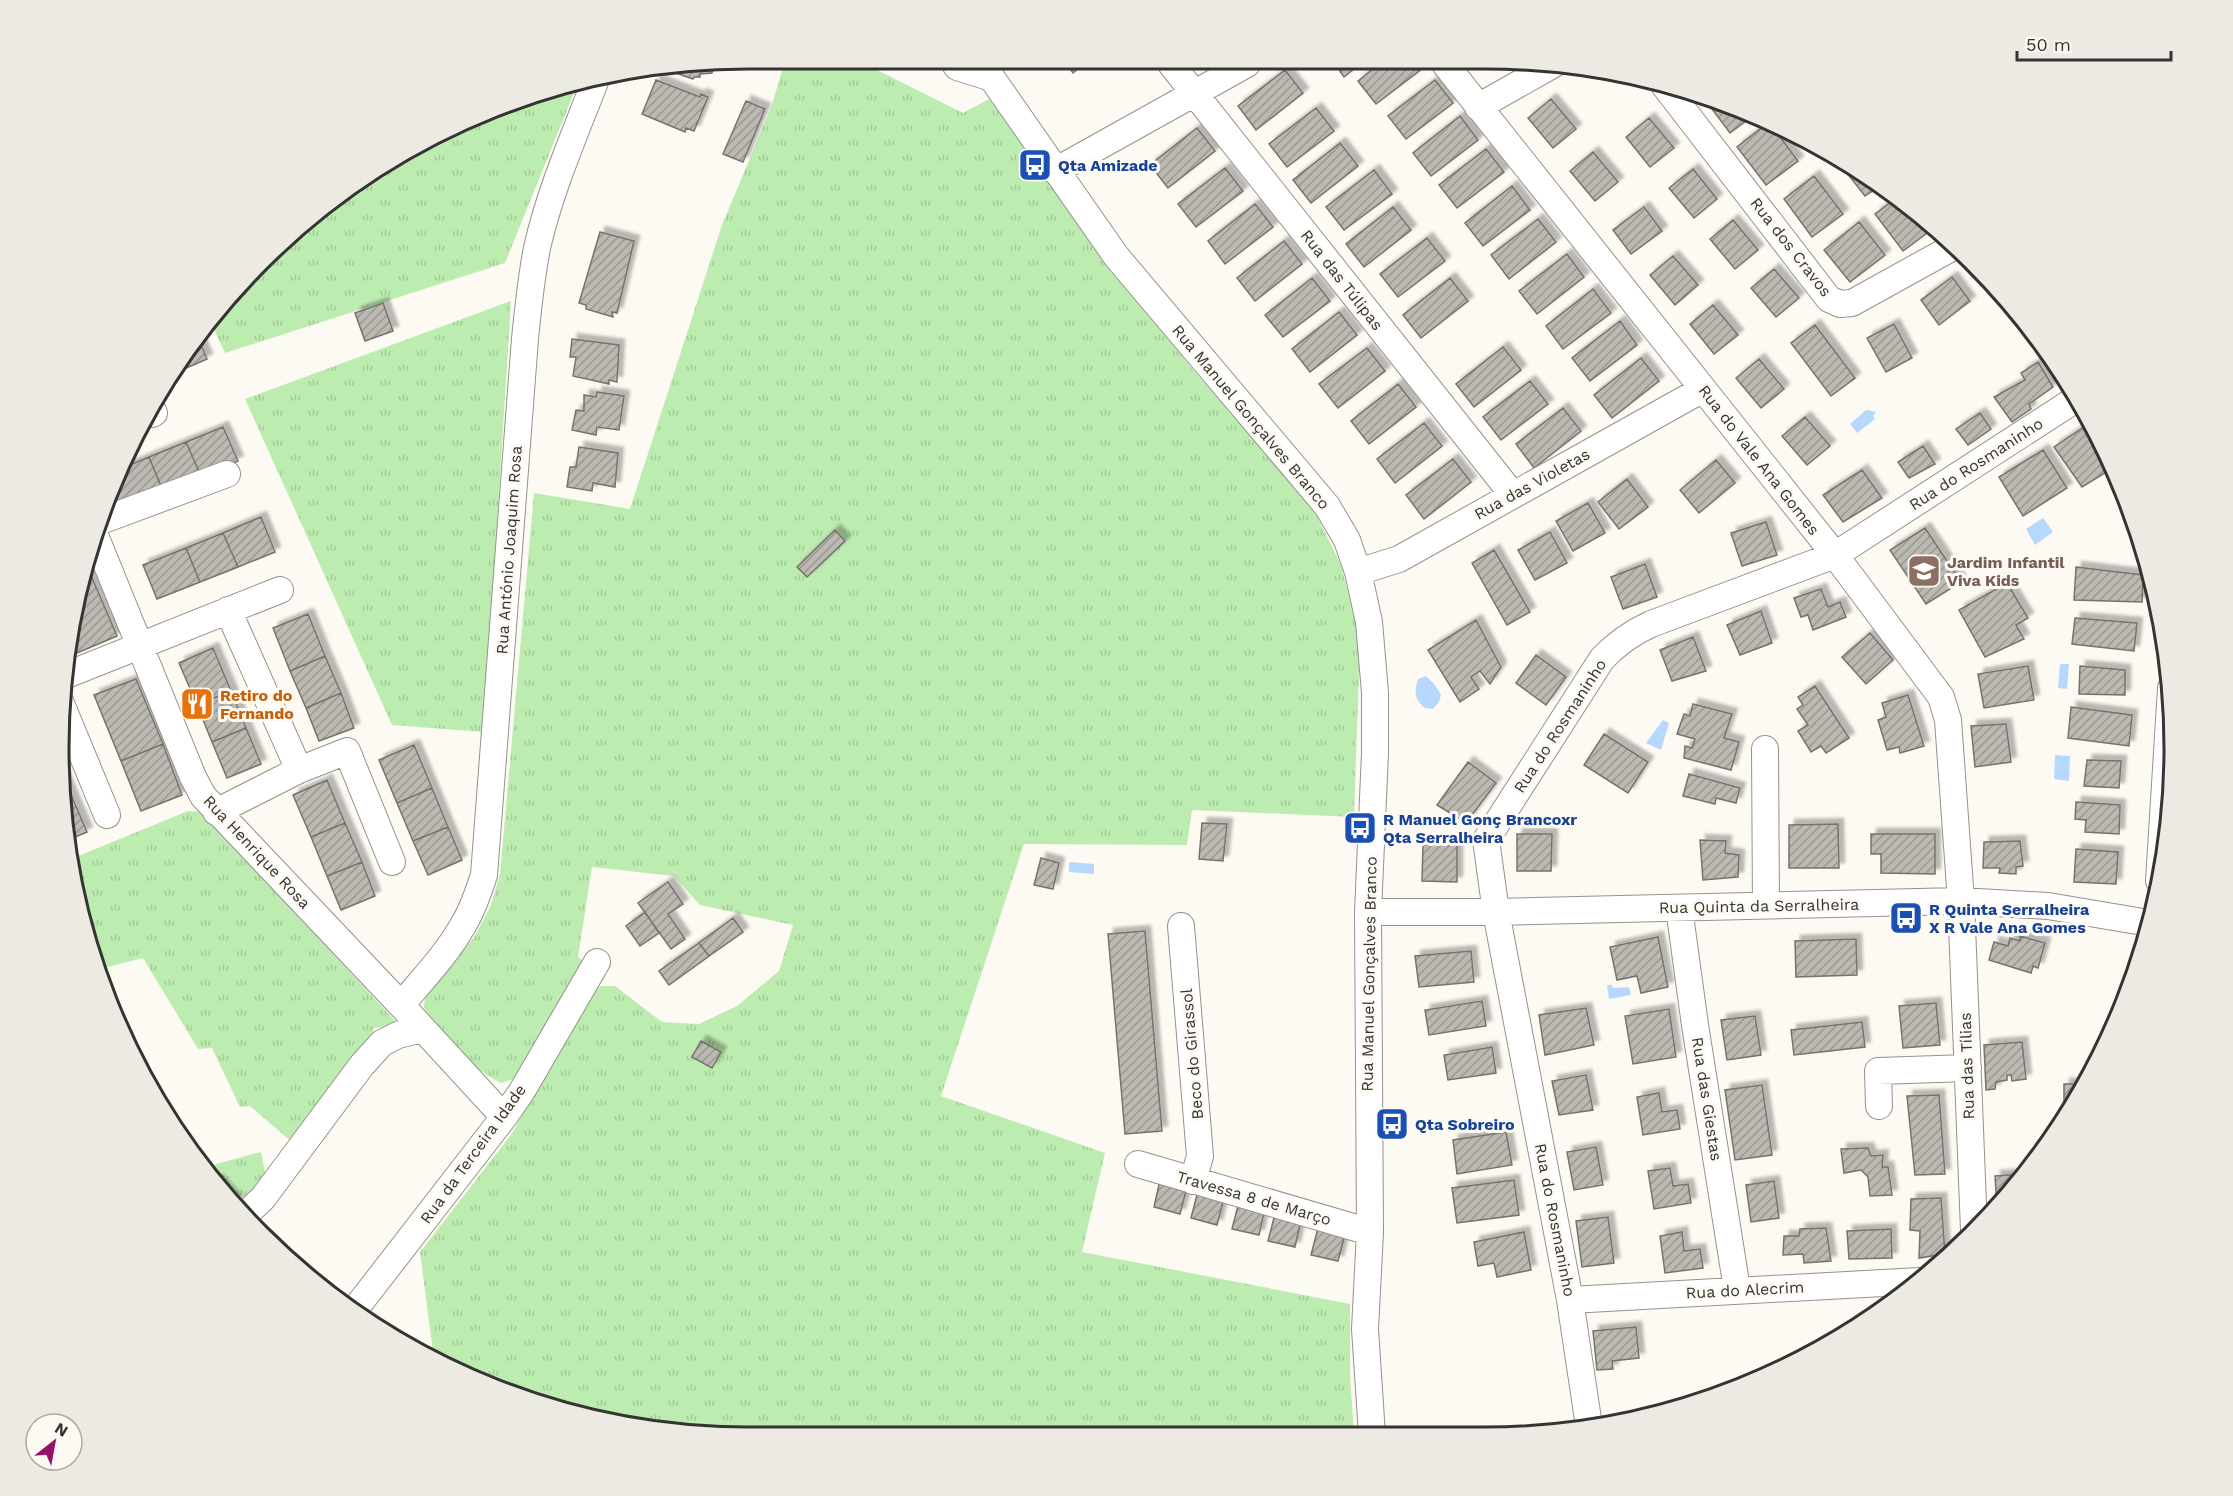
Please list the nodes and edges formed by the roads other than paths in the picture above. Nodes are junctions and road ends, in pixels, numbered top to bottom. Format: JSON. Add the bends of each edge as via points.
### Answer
{"nodes":[{"id":1,"x":972,"y":69,"type":"edge"},
{"id":2,"x":1175,"y":69,"type":"edge"},
{"id":3,"x":1238,"y":69,"type":"edge"},
{"id":4,"x":1449,"y":69,"type":"edge"},
{"id":5,"x":987,"y":71,"type":"edge"},
{"id":6,"x":1541,"y":71,"type":"edge"},
{"id":7,"x":593,"y":87,"type":"edge"},
{"id":8,"x":1194,"y":94,"type":"junction"},
{"id":9,"x":1672,"y":95,"type":"edge"},
{"id":10,"x":1478,"y":107,"type":"junction"},
{"id":11,"x":1055,"y":171,"type":"junction"},
{"id":12,"x":1947,"y":251,"type":"edge"},
{"id":13,"x":1703,"y":389,"type":"junction"},
{"id":14,"x":2069,"y":403,"type":"edge"},
{"id":15,"x":227,"y":474,"type":"dead end"},
{"id":16,"x":1513,"y":495,"type":"junction"},
{"id":17,"x":110,"y":518,"type":"edge"},
{"id":18,"x":100,"y":547,"type":"edge"},
{"id":19,"x":1835,"y":555,"type":"junction"},
{"id":20,"x":1358,"y":572,"type":"junction"},
{"id":21,"x":280,"y":590,"type":"dead end"},
{"id":22,"x":228,"y":610,"type":"junction"},
{"id":23,"x":140,"y":646,"type":"junction"},
{"id":24,"x":74,"y":672,"type":"edge"},
{"id":25,"x":70,"y":724,"type":"edge"},
{"id":26,"x":1765,"y":749,"type":"dead end"},
{"id":27,"x":299,"y":770,"type":"junction"},
{"id":28,"x":216,"y":812,"type":"junction"},
{"id":29,"x":107,"y":815,"type":"dead end"},
{"id":30,"x":392,"y":862,"type":"dead end"},
{"id":31,"x":1961,"y":901,"type":"junction"},
{"id":32,"x":1766,"y":905,"type":"junction"},
{"id":33,"x":1679,"y":908,"type":"junction"},
{"id":34,"x":1368,"y":912,"type":"junction"},
{"id":35,"x":1496,"y":912,"type":"junction"},
{"id":36,"x":2142,"y":922,"type":"edge"},
{"id":37,"x":1181,"y":926,"type":"dead end"},
{"id":38,"x":597,"y":962,"type":"dead end"},
{"id":39,"x":401,"y":1005,"type":"junction"},
{"id":40,"x":423,"y":1029,"type":"junction"},
{"id":41,"x":1968,"y":1068,"type":"junction"},
{"id":42,"x":1879,"y":1106,"type":"dead end"},
{"id":43,"x":504,"y":1117,"type":"junction"},
{"id":44,"x":1138,"y":1164,"type":"dead end"},
{"id":45,"x":1193,"y":1181,"type":"junction"},
{"id":46,"x":251,"y":1210,"type":"edge"},
{"id":47,"x":1974,"y":1219,"type":"edge"},
{"id":48,"x":1370,"y":1232,"type":"junction"},
{"id":49,"x":1904,"y":1282,"type":"edge"},
{"id":50,"x":1737,"y":1289,"type":"junction"},
{"id":51,"x":1570,"y":1300,"type":"junction"},
{"id":52,"x":359,"y":1304,"type":"edge"},
{"id":53,"x":1588,"y":1419,"type":"edge"},
{"id":54,"x":1371,"y":1427,"type":"edge"}],
"edges":[{"from":1,"to":5,"type":"street"},
{"from":2,"to":8,"type":"street","name":"Rua das Túlipas"},
{"from":3,"to":8,"type":"street"},
{"from":4,"to":10,"type":"street","name":"Rua do Vale Ana Gomes"},
{"from":5,"to":11,"type":"street","name":"Rua Manuel Gonçalves Branco"},
{"from":6,"to":10,"type":"street"},
{"from":7,"to":39,"type":"street","name":"Rua António Joaquim Rosa","via":[[547,210],[530,290],[484,875],[462,927]]},
{"from":8,"to":11,"type":"street"},
{"from":8,"to":16,"type":"street","name":"Rua das Túlipas"},
{"from":9,"to":12,"type":"street","name":"Rua dos Cravos","via":[[1829,299],[1840,304],[1852,303]]},
{"from":10,"to":13,"type":"street","name":"Rua do Vale Ana Gomes"},
{"from":11,"to":20,"type":"street","name":"Rua Manuel Gonçalves Branco","via":[[1116,256],[1327,506],[1347,540]]},
{"from":13,"to":16,"type":"street","name":"Rua das Violetas"},
{"from":13,"to":19,"type":"street","name":"Rua do Vale Ana Gomes"},
{"from":14,"to":19,"type":"street","name":"Rua do Rosmaninho"},
{"from":15,"to":17,"type":"street"},
{"from":16,"to":20,"type":"street","name":"Rua das Violetas","via":[[1399,559]]},
{"from":18,"to":23,"type":"street","name":"Rua Henrique Rosa"},
{"from":19,"to":31,"type":"street","name":"Rua do Vale Ana Gomes","via":[[1932,683],[1944,707]]},
{"from":19,"to":35,"type":"street","name":"Rua do Rosmaninho","via":[[1651,624],[1623,639],[1602,659],[1486,840]]},
{"from":20,"to":34,"type":"street","name":"Rua Manuel Gonçalves Branco","via":[[1369,622],[1375,693]]},
{"from":21,"to":22,"type":"street"},
{"from":22,"to":23,"type":"street"},
{"from":22,"to":27,"type":"street"},
{"from":23,"to":24,"type":"street"},
{"from":23,"to":28,"type":"street","name":"Rua Henrique Rosa","via":[[193,777]]},
{"from":25,"to":29,"type":"street"},
{"from":26,"to":32,"type":"street"},
{"from":27,"to":28,"type":"street"},
{"from":27,"to":30,"type":"street","via":[[347,751]]},
{"from":28,"to":39,"type":"street","name":"Rua Henrique Rosa"},
{"from":31,"to":32,"type":"street","name":"Rua Quinta da Serralheira"},
{"from":31,"to":36,"type":"street","name":"Rua Quinta da Serralheira","via":[[2048,906]]},
{"from":31,"to":41,"type":"street","name":"Rua das Tílias"},
{"from":32,"to":33,"type":"street","name":"Rua Quinta da Serralheira"},
{"from":33,"to":35,"type":"street","name":"Rua Quinta da Serralheira"},
{"from":33,"to":50,"type":"street","name":"Rua das Giestas"},
{"from":34,"to":35,"type":"street","name":"Rua Quinta da Serralheira"},
{"from":34,"to":48,"type":"street","name":"Rua Manuel Gonçalves Branco"},
{"from":35,"to":51,"type":"street","name":"Rua do Rosmaninho"},
{"from":37,"to":45,"type":"street","name":"Beco do Girassol","via":[[1200,1156]]},
{"from":38,"to":43,"type":"street","name":"Rua da Terceira Idade"},
{"from":39,"to":40,"type":"street","name":"Rua Henrique Rosa"},
{"from":40,"to":43,"type":"street","name":"Rua Henrique Rosa"},
{"from":40,"to":46,"type":"street","via":[[382,1043]]},
{"from":41,"to":42,"type":"street","via":[[1878,1071]]},
{"from":41,"to":47,"type":"street","name":"Rua das Tílias"},
{"from":43,"to":52,"type":"street","name":"Rua da Terceira Idade"},
{"from":44,"to":45,"type":"street","name":"Travessa 8 de Março"},
{"from":45,"to":48,"type":"street","name":"Travessa 8 de Março"},
{"from":48,"to":54,"type":"street","name":"Rua Manuel Gonçalves Branco","via":[[1365,1329]]},
{"from":49,"to":50,"type":"street","name":"Rua do Alecrim"},
{"from":50,"to":51,"type":"street","name":"Rua do Alecrim"},
{"from":51,"to":53,"type":"street","name":"Rua do Rosmaninho"}]}
